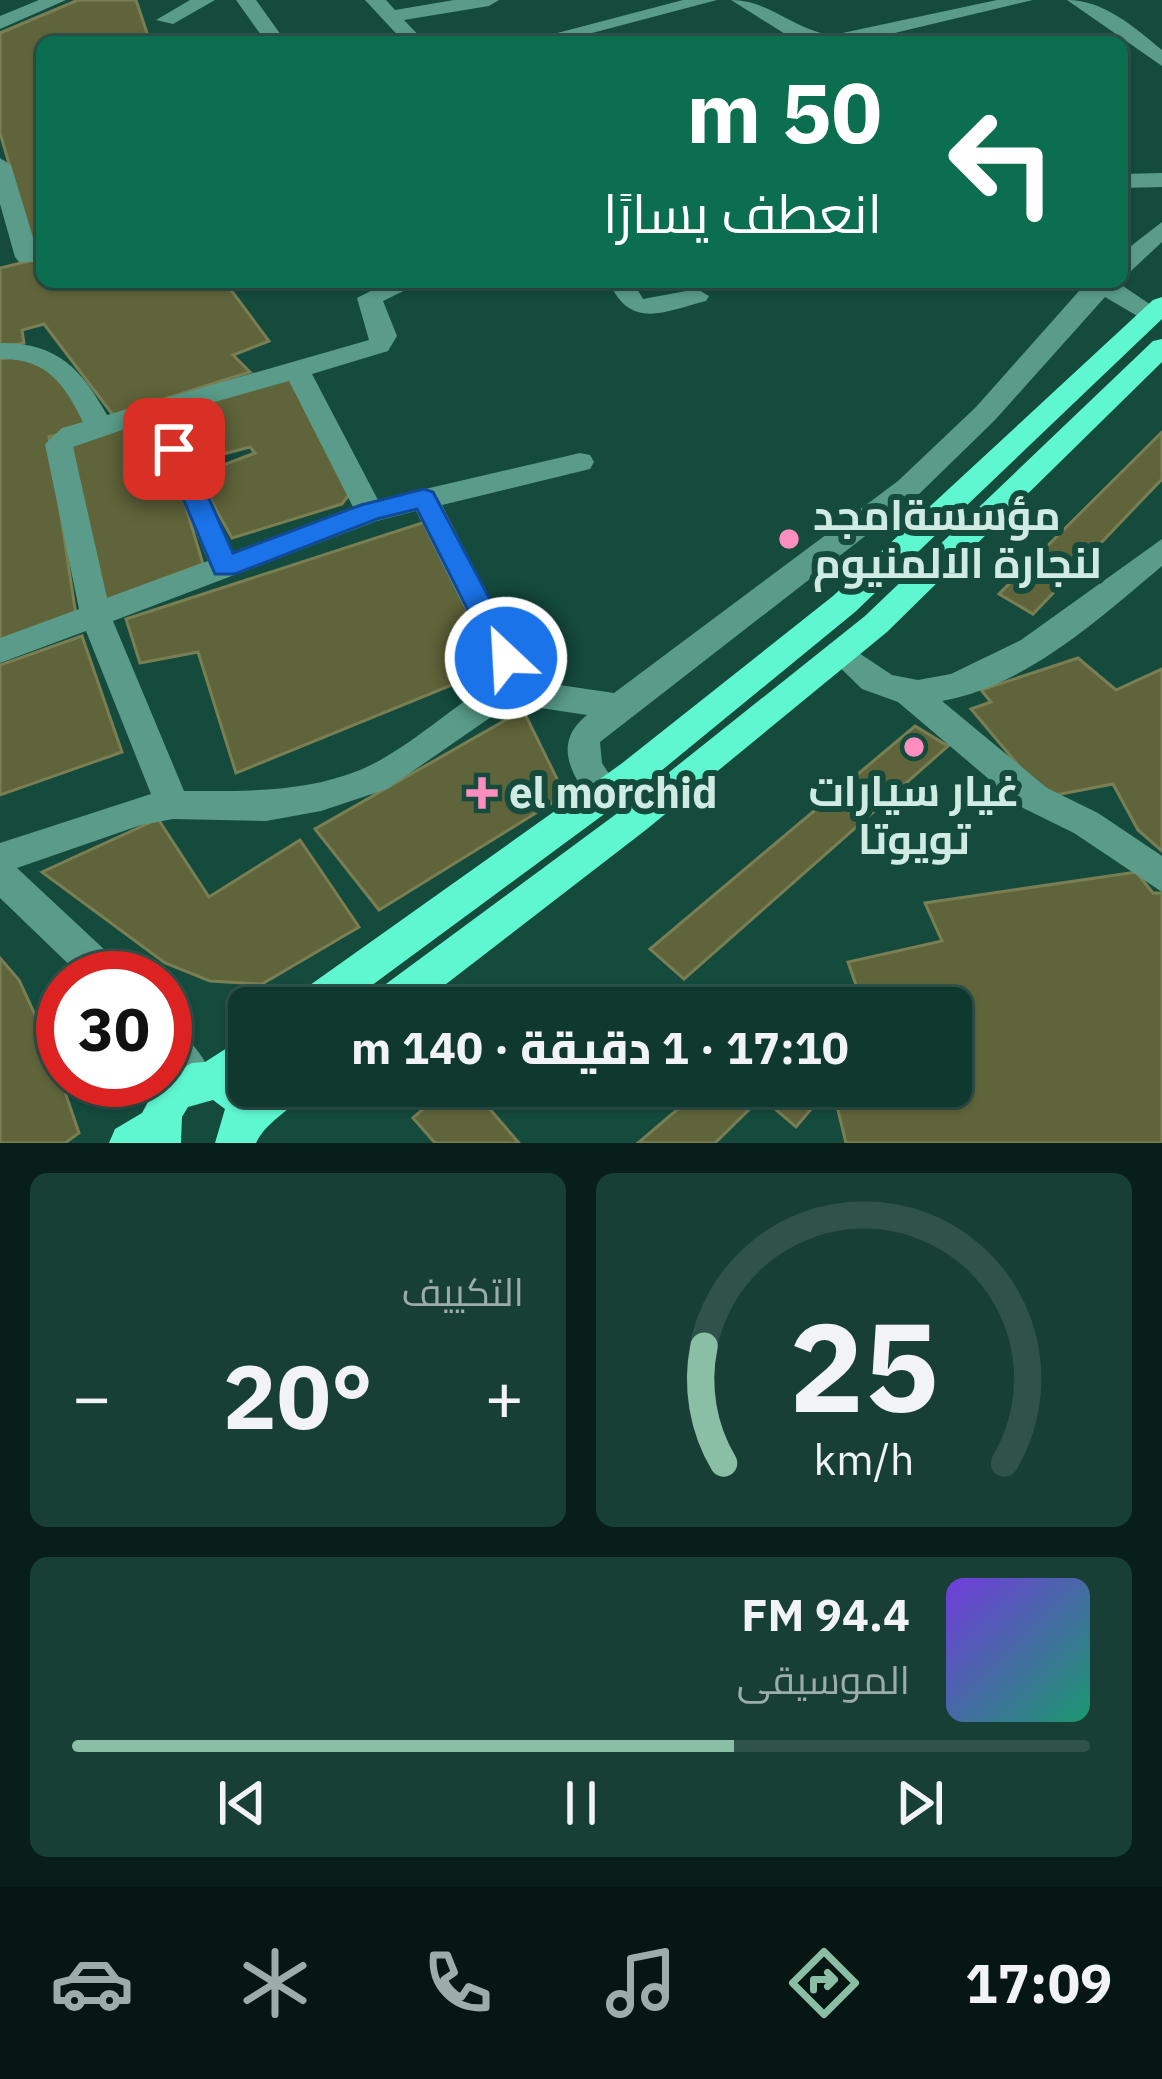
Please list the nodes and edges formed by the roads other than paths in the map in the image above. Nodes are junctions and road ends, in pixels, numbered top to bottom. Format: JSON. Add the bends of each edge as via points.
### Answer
{"nodes":[{"id":1,"x":0,"y":0,"type":"edge"},
{"id":2,"x":56,"y":0,"type":"edge"},
{"id":3,"x":206,"y":0,"type":"edge"},
{"id":4,"x":246,"y":0,"type":"edge"},
{"id":5,"x":376,"y":0,"type":"edge"},
{"id":6,"x":489,"y":0,"type":"edge"},
{"id":7,"x":707,"y":0,"type":"edge"},
{"id":8,"x":741,"y":0,"type":"edge"},
{"id":9,"x":1023,"y":0,"type":"edge"},
{"id":10,"x":1077,"y":0,"type":"edge"},
{"id":11,"x":26,"y":12,"type":"junction"},
{"id":12,"x":391,"y":16,"type":"junction"},
{"id":13,"x":166,"y":21,"type":"edge"},
{"id":14,"x":0,"y":22,"type":"edge"},
{"id":15,"x":1162,"y":27,"type":"edge"},
{"id":16,"x":272,"y":36,"type":"edge"},
{"id":17,"x":409,"y":36,"type":"edge"},
{"id":18,"x":557,"y":36,"type":"edge"},
{"id":19,"x":802,"y":36,"type":"edge"},
{"id":20,"x":858,"y":36,"type":"edge"},
{"id":21,"x":1162,"y":60,"type":"edge"},
{"id":22,"x":0,"y":165,"type":"edge"},
{"id":23,"x":1162,"y":180,"type":"edge"},
{"id":24,"x":1128,"y":181,"type":"edge"},
{"id":25,"x":1162,"y":229,"type":"edge"},
{"id":26,"x":34,"y":255,"type":"edge"},
{"id":27,"x":1128,"y":260,"type":"edge"},
{"id":28,"x":0,"y":263,"type":"edge"},
{"id":29,"x":392,"y":288,"type":"edge"},
{"id":30,"x":624,"y":288,"type":"edge"},
{"id":31,"x":1099,"y":288,"type":"edge"},
{"id":32,"x":1117,"y":288,"type":"edge"},
{"id":33,"x":697,"y":296,"type":"dead end"},
{"id":34,"x":1158,"y":323,"type":"edge"},
{"id":35,"x":0,"y":351,"type":"edge"},
{"id":36,"x":297,"y":370,"type":"junction"},
{"id":37,"x":157,"y":410,"type":"junction"},
{"id":38,"x":99,"y":427,"type":"junction"},
{"id":39,"x":580,"y":462,"type":"dead end"},
{"id":40,"x":424,"y":498,"type":"junction"},
{"id":41,"x":370,"y":512,"type":"junction"},
{"id":42,"x":1162,"y":550,"type":"edge"},
{"id":43,"x":225,"y":567,"type":"junction"},
{"id":44,"x":96,"y":617,"type":"junction"},
{"id":45,"x":0,"y":651,"type":"edge"},
{"id":46,"x":841,"y":652,"type":"junction"},
{"id":47,"x":521,"y":692,"type":"junction"},
{"id":48,"x":910,"y":693,"type":"junction"},
{"id":49,"x":619,"y":707,"type":"junction"},
{"id":50,"x":604,"y":794,"type":"junction"},
{"id":51,"x":173,"y":805,"type":"junction"},
{"id":52,"x":0,"y":858,"type":"edge"},
{"id":53,"x":0,"y":874,"type":"edge"},
{"id":54,"x":1162,"y":876,"type":"edge"},
{"id":55,"x":81,"y":951,"type":"edge"},
{"id":56,"x":339,"y":987,"type":"edge"},
{"id":57,"x":413,"y":987,"type":"edge"},
{"id":58,"x":228,"y":1066,"type":"edge"},
{"id":59,"x":192,"y":1068,"type":"edge"},
{"id":60,"x":205,"y":1080,"type":"junction"},
{"id":61,"x":264,"y":1107,"type":"edge"},
{"id":62,"x":241,"y":1129,"type":"edge"},
{"id":63,"x":149,"y":1137,"type":"edge"}],
"edges":[{"from":1,"to":11,"type":"street"},
{"from":2,"to":11,"type":"street"},
{"from":3,"to":13,"type":"street"},
{"from":4,"to":16,"type":"street"},
{"from":5,"to":12,"type":"street"},
{"from":6,"to":12,"type":"street"},
{"from":7,"to":18,"type":"street"},
{"from":8,"to":19,"type":"street"},
{"from":9,"to":20,"type":"street"},
{"from":10,"to":15,"type":"street"},
{"from":10,"to":21,"type":"street"},
{"from":11,"to":14,"type":"street"},
{"from":12,"to":17,"type":"street"},
{"from":22,"to":26,"type":"street"},
{"from":23,"to":24,"type":"street"},
{"from":25,"to":27,"type":"street"},
{"from":26,"to":28,"type":"street"},
{"from":29,"to":36,"type":"street","via":[[368,302],[384,336],[379,345]]},
{"from":30,"to":33,"type":"street","via":[[639,307]]},
{"from":31,"to":49,"type":"street","via":[[1011,390],[911,486]]},
{"from":32,"to":34,"type":"street"},
{"from":34,"to":46,"type":"main road","via":[[933,571]]},
{"from":34,"to":50,"type":"main road","via":[[844,604]]},
{"from":35,"to":38,"type":"street","via":[[32,349],[56,362]]},
{"from":36,"to":37,"type":"street"},
{"from":36,"to":41,"type":"street"},
{"from":37,"to":38,"type":"street"},
{"from":37,"to":43,"type":"street"},
{"from":38,"to":44,"type":"street","via":[[59,444]]},
{"from":39,"to":40,"type":"street"},
{"from":40,"to":41,"type":"street"},
{"from":40,"to":47,"type":"street"},
{"from":41,"to":43,"type":"street"},
{"from":42,"to":48,"type":"street","via":[[1048,641],[976,677]]},
{"from":43,"to":44,"type":"street"},
{"from":44,"to":45,"type":"street"},
{"from":44,"to":51,"type":"street"},
{"from":46,"to":48,"type":"street","via":[[884,686]]},
{"from":46,"to":57,"type":"main road"},
{"from":47,"to":49,"type":"street"},
{"from":47,"to":51,"type":"street","via":[[480,704],[375,779],[321,797],[266,806]]},
{"from":48,"to":54,"type":"street","via":[[1035,798]]},
{"from":49,"to":50,"type":"street","via":[[580,747]]},
{"from":50,"to":56,"type":"main road"},
{"from":51,"to":52,"type":"street"},
{"from":53,"to":55,"type":"street"},
{"from":58,"to":60,"type":"main road"},
{"from":59,"to":60,"type":"street"},
{"from":60,"to":62,"type":"main road","via":[[232,1085],[243,1098]]},
{"from":60,"to":63,"type":"main road","via":[[177,1090]]},
{"from":61,"to":62,"type":"main road"}]}
